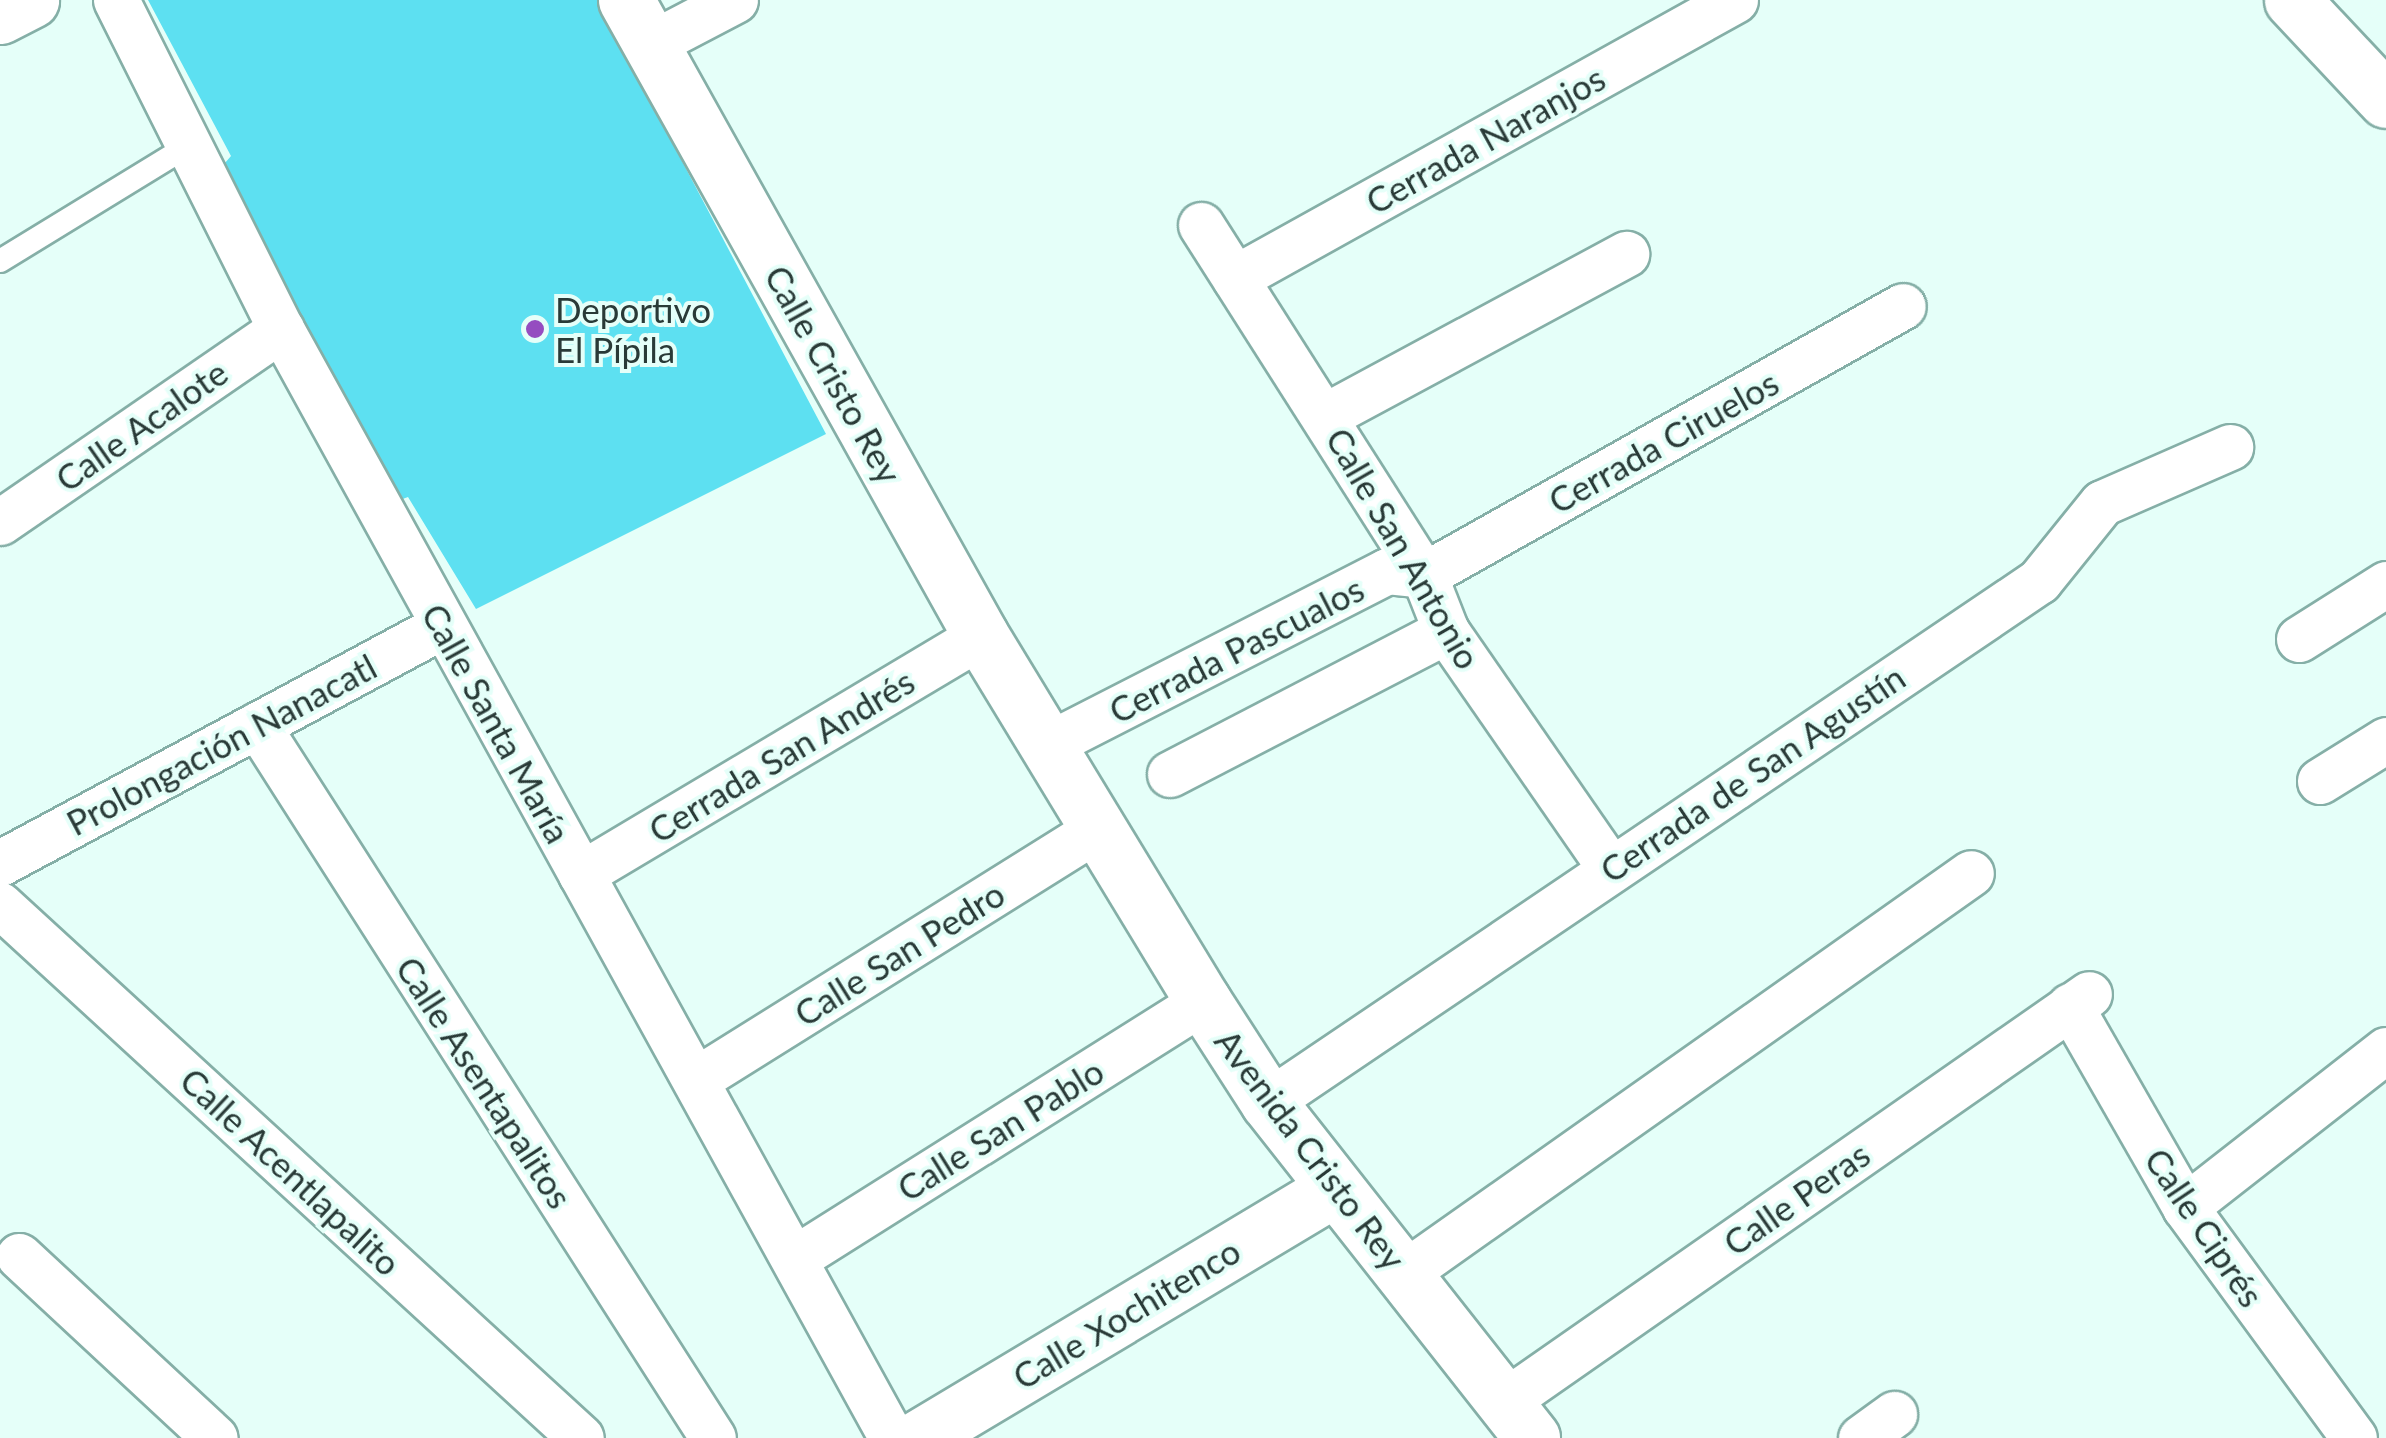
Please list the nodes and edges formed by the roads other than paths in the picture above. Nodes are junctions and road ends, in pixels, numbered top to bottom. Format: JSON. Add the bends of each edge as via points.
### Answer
{"nodes":[{"id":1,"x":31,"y":0,"type":"edge"},
{"id":2,"x":116,"y":0,"type":"edge"},
{"id":3,"x":734,"y":0,"type":"edge"},
{"id":4,"x":1735,"y":0,"type":"edge"},
{"id":5,"x":2292,"y":0,"type":"edge"},
{"id":6,"x":0,"y":16,"type":"edge"},
{"id":7,"x":638,"y":22,"type":"edge"},
{"id":8,"x":2386,"y":100,"type":"edge"},
{"id":9,"x":189,"y":145,"type":"junction"},
{"id":10,"x":1202,"y":225,"type":"dead end"},
{"id":11,"x":1626,"y":254,"type":"dead end"},
{"id":12,"x":0,"y":261,"type":"edge"},
{"id":13,"x":1236,"y":278,"type":"junction"},
{"id":14,"x":1903,"y":306,"type":"dead end"},
{"id":15,"x":281,"y":329,"type":"junction"},
{"id":16,"x":1327,"y":415,"type":"junction"},
{"id":17,"x":2230,"y":447,"type":"dead end"},
{"id":18,"x":0,"y":522,"type":"edge"},
{"id":19,"x":1424,"y":575,"type":"junction"},
{"id":20,"x":2386,"y":584,"type":"edge"},
{"id":21,"x":442,"y":626,"type":"junction"},
{"id":22,"x":1446,"y":631,"type":"junction"},
{"id":23,"x":982,"y":636,"type":"junction"},
{"id":24,"x":2299,"y":639,"type":"dead end"},
{"id":25,"x":257,"y":725,"type":"junction"},
{"id":26,"x":2386,"y":740,"type":"edge"},
{"id":27,"x":1051,"y":742,"type":"junction"},
{"id":28,"x":1170,"y":774,"type":"dead end"},
{"id":29,"x":2320,"y":781,"type":"dead end"},
{"id":30,"x":1101,"y":827,"type":"junction"},
{"id":31,"x":0,"y":862,"type":"edge"},
{"id":32,"x":1610,"y":868,"type":"junction"},
{"id":33,"x":1971,"y":873,"type":"dead end"},
{"id":34,"x":582,"y":874,"type":"junction"},
{"id":35,"x":0,"y":905,"type":"edge"},
{"id":36,"x":2079,"y":1000,"type":"joint"},
{"id":37,"x":1202,"y":1001,"type":"junction"},
{"id":38,"x":2386,"y":1050,"type":"edge"},
{"id":39,"x":697,"y":1079,"type":"junction"},
{"id":40,"x":1268,"y":1102,"type":"junction"},
{"id":41,"x":1335,"y":1188,"type":"junction"},
{"id":42,"x":2185,"y":1207,"type":"junction"},
{"id":43,"x":19,"y":1256,"type":"dead end"},
{"id":44,"x":797,"y":1257,"type":"junction"},
{"id":45,"x":1403,"y":1274,"type":"junction"},
{"id":46,"x":1518,"y":1420,"type":"edge"},
{"id":47,"x":215,"y":1438,"type":"edge"},
{"id":48,"x":582,"y":1438,"type":"edge"},
{"id":49,"x":712,"y":1438,"type":"edge"},
{"id":50,"x":892,"y":1438,"type":"edge"},
{"id":51,"x":918,"y":1438,"type":"edge"},
{"id":52,"x":2354,"y":1438,"type":"edge"}],
"edges":[{"from":1,"to":6,"type":"street"},
{"from":2,"to":9,"type":"street","name":"Calle Santa María"},
{"from":3,"to":7,"type":"street"},
{"from":4,"to":13,"type":"street","name":"Cerrada Naranjos"},
{"from":5,"to":8,"type":"street"},
{"from":7,"to":23,"type":"street","name":"Calle Cristo Rey"},
{"from":9,"to":12,"type":"lane"},
{"from":9,"to":15,"type":"street","name":"Calle Santa María"},
{"from":10,"to":13,"type":"street","name":"Calle San Antonio"},
{"from":11,"to":16,"type":"street"},
{"from":13,"to":16,"type":"street","name":"Calle San Antonio"},
{"from":14,"to":19,"type":"street","name":"Cerrada Ciruelos"},
{"from":15,"to":18,"type":"street","name":"Calle Acalote"},
{"from":15,"to":21,"type":"street","name":"Calle Santa María"},
{"from":16,"to":19,"type":"street","name":"Calle San Antonio"},
{"from":17,"to":32,"type":"street","name":"Cerrada de San Agustín","via":[[2102,504],[2040,580]]},
{"from":19,"to":22,"type":"street","name":"Calle San Antonio"},
{"from":19,"to":27,"type":"street","name":"Cerrada Pascualos","via":[[1387,571]]},
{"from":20,"to":24,"type":"street"},
{"from":21,"to":25,"type":"street","name":"Prolongación Nanacatl"},
{"from":21,"to":34,"type":"street","name":"Calle Santa María"},
{"from":22,"to":28,"type":"street"},
{"from":22,"to":32,"type":"street","name":"Calle San Antonio"},
{"from":23,"to":27,"type":"street","name":"Calle Cristo Rey"},
{"from":23,"to":34,"type":"street","name":"Cerrada San Andrés"},
{"from":25,"to":31,"type":"street","name":"Prolongación Nanacatl"},
{"from":25,"to":49,"type":"street","name":"Calle Asentapalitos"},
{"from":26,"to":29,"type":"street"},
{"from":27,"to":30,"type":"street","name":"Avenida Cristo Rey"},
{"from":30,"to":37,"type":"street","name":"Avenida Cristo Rey"},
{"from":30,"to":39,"type":"street","name":"Calle San Pedro"},
{"from":32,"to":40,"type":"street","name":"Cerrada de San Agustín"},
{"from":33,"to":45,"type":"street"},
{"from":34,"to":39,"type":"street","name":"Calle Santa María"},
{"from":35,"to":48,"type":"street","name":"Calle Acentlapalito"},
{"from":36,"to":42,"type":"street","name":"Calle Ciprés"},
{"from":36,"to":46,"type":"street","name":"Calle Peras"},
{"from":37,"to":40,"type":"street","name":"Avenida Cristo Rey"},
{"from":37,"to":44,"type":"street","name":"Calle San Pablo"},
{"from":38,"to":42,"type":"street"},
{"from":39,"to":44,"type":"street","name":"Calle Santa María"},
{"from":40,"to":41,"type":"street","name":"Avenida Cristo Rey"},
{"from":41,"to":45,"type":"street","name":"Avenida Cristo Rey"},
{"from":41,"to":51,"type":"street","name":"Calle Xochitenco"},
{"from":42,"to":52,"type":"street","name":"Calle Ciprés"},
{"from":43,"to":47,"type":"street"},
{"from":44,"to":50,"type":"street","name":"Calle Santa María"},
{"from":45,"to":46,"type":"street","name":"Avenida Cristo Rey"}]}
